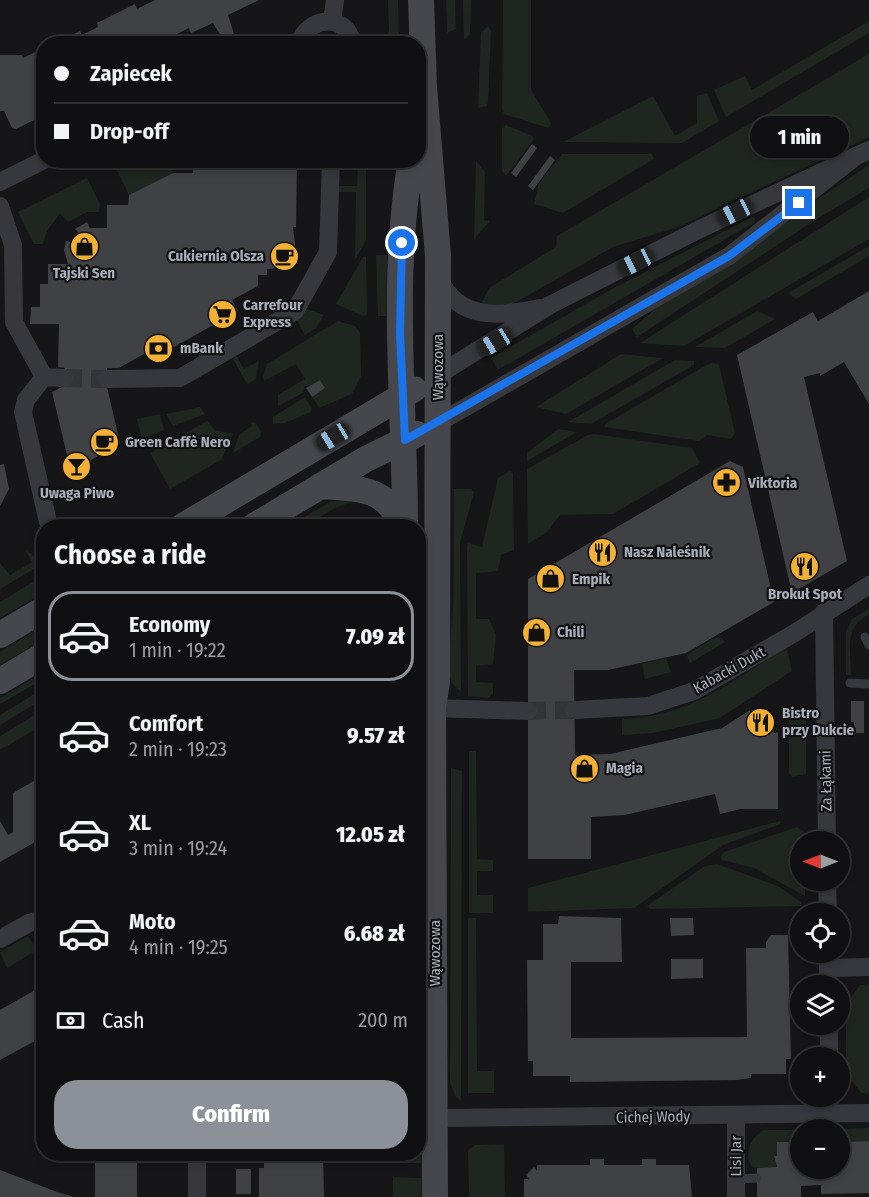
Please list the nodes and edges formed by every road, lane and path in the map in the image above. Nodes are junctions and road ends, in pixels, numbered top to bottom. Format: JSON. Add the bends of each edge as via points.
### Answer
{"nodes":[{"id":1,"x":335,"y":0,"type":"edge"},
{"id":2,"x":421,"y":0,"type":"edge"},
{"id":3,"x":332,"y":21,"type":"junction"},
{"id":4,"x":303,"y":36,"type":"edge"},
{"id":5,"x":350,"y":36,"type":"edge"},
{"id":6,"x":421,"y":36,"type":"edge"},
{"id":7,"x":426,"y":143,"type":"edge"},
{"id":8,"x":862,"y":154,"type":"edge"},
{"id":9,"x":36,"y":164,"type":"edge"},
{"id":10,"x":331,"y":168,"type":"edge"},
{"id":11,"x":410,"y":168,"type":"edge"},
{"id":12,"x":0,"y":182,"type":"edge"},
{"id":13,"x":0,"y":206,"type":"edge"},
{"id":14,"x":438,"y":277,"type":"junction"},
{"id":15,"x":550,"y":305,"type":"junction"},
{"id":16,"x":438,"y":375,"type":"junction"},
{"id":17,"x":44,"y":377,"type":"junction"},
{"id":18,"x":64,"y":378,"type":"tunnel mouth"},
{"id":19,"x":107,"y":379,"type":"tunnel mouth"},
{"id":20,"x":402,"y":396,"type":"junction"},
{"id":21,"x":438,"y":423,"type":"junction"},
{"id":22,"x":405,"y":440,"type":"junction"},
{"id":23,"x":320,"y":486,"type":"junction"},
{"id":24,"x":47,"y":519,"type":"edge"},
{"id":25,"x":195,"y":519,"type":"edge"},
{"id":26,"x":266,"y":519,"type":"edge"},
{"id":27,"x":400,"y":519,"type":"edge"},
{"id":28,"x":403,"y":519,"type":"edge"},
{"id":29,"x":869,"y":585,"type":"edge"},
{"id":30,"x":824,"y":612,"type":"junction"},
{"id":31,"x":36,"y":614,"type":"edge"},
{"id":32,"x":0,"y":635,"type":"edge"},
{"id":33,"x":36,"y":660,"type":"edge"},
{"id":34,"x":426,"y":678,"type":"edge"},
{"id":35,"x":0,"y":681,"type":"edge"},
{"id":36,"x":850,"y":683,"type":"dead end"},
{"id":37,"x":869,"y":684,"type":"edge"},
{"id":38,"x":433,"y":708,"type":"junction"},
{"id":39,"x":574,"y":710,"type":"tunnel mouth"},
{"id":40,"x":528,"y":711,"type":"tunnel mouth"},
{"id":41,"x":827,"y":831,"type":"edge"},
{"id":42,"x":36,"y":920,"type":"edge"},
{"id":43,"x":0,"y":939,"type":"edge"},
{"id":44,"x":869,"y":967,"type":"edge"},
{"id":45,"x":828,"y":968,"type":"edge"},
{"id":46,"x":813,"y":1107,"type":"edge"},
{"id":47,"x":840,"y":1107,"type":"edge"},
{"id":48,"x":869,"y":1113,"type":"edge"},
{"id":49,"x":736,"y":1116,"type":"junction"},
{"id":50,"x":436,"y":1118,"type":"junction"},
{"id":51,"x":197,"y":1161,"type":"edge"},
{"id":52,"x":757,"y":1178,"type":"dead end"},
{"id":53,"x":736,"y":1179,"type":"junction"},
{"id":54,"x":196,"y":1191,"type":"edge"},
{"id":55,"x":435,"y":1197,"type":"edge"},
{"id":56,"x":736,"y":1197,"type":"edge"}],
"edges":[{"from":1,"to":3,"type":"street"},
{"from":2,"to":6,"type":"street","name":"Wąwozowa"},
{"from":3,"to":4,"type":"street","via":[[313,23]]},
{"from":3,"to":5,"type":"street"},
{"from":7,"to":14,"type":"street","name":"Wąwozowa"},
{"from":8,"to":15,"type":"street","via":[[700,229]]},
{"from":8,"to":21,"type":"street","via":[[729,256]]},
{"from":9,"to":12,"type":"street"},
{"from":10,"to":19,"type":"street","via":[[328,252],[295,311],[180,378]]},
{"from":11,"to":20,"type":"street","via":[[402,243]]},
{"from":13,"to":17,"type":"street","via":[[13,245],[14,322]]},
{"from":14,"to":15,"type":"street","via":[[447,295],[487,315]]},
{"from":14,"to":16,"type":"street","name":"Wąwozowa"},
{"from":15,"to":16,"type":"street"},
{"from":16,"to":20,"type":"street"},
{"from":16,"to":21,"type":"street","name":"Wąwozowa"},
{"from":17,"to":18,"type":"street"},
{"from":17,"to":24,"type":"street","via":[[26,400],[23,412]]},
{"from":20,"to":22,"type":"street"},
{"from":20,"to":25,"type":"street"},
{"from":21,"to":22,"type":"street"},
{"from":21,"to":38,"type":"street","name":"Wąwozowa","via":[[437,681]]},
{"from":22,"to":23,"type":"street"},
{"from":22,"to":28,"type":"street"},
{"from":23,"to":26,"type":"street"},
{"from":23,"to":27,"type":"street","via":[[380,496],[394,507]]},
{"from":29,"to":30,"type":"street","name":"Kabacki Dukt"},
{"from":30,"to":39,"type":"street","name":"Kabacki Dukt","via":[[694,691],[648,706]]},
{"from":30,"to":41,"type":"street","name":"Za Łąkami"},
{"from":31,"to":32,"type":"street"},
{"from":33,"to":35,"type":"street"},
{"from":34,"to":38,"type":"street","name":"Wąwozowa"},
{"from":36,"to":37,"type":"lane"},
{"from":38,"to":40,"type":"street"},
{"from":38,"to":50,"type":"street","name":"Wąwozowa"},
{"from":42,"to":43,"type":"street"},
{"from":44,"to":45,"type":"street"},
{"from":46,"to":49,"type":"street","name":"Cichej Wody"},
{"from":47,"to":48,"type":"street","name":"Cichej Wody"},
{"from":49,"to":50,"type":"street","name":"Cichej Wody"},
{"from":49,"to":53,"type":"street","name":"Lisi Jar"},
{"from":50,"to":55,"type":"street","name":"Wąwozowa"},
{"from":51,"to":54,"type":"street"},
{"from":52,"to":53,"type":"lane"},
{"from":53,"to":56,"type":"street","name":"Lisi Jar"}]}
